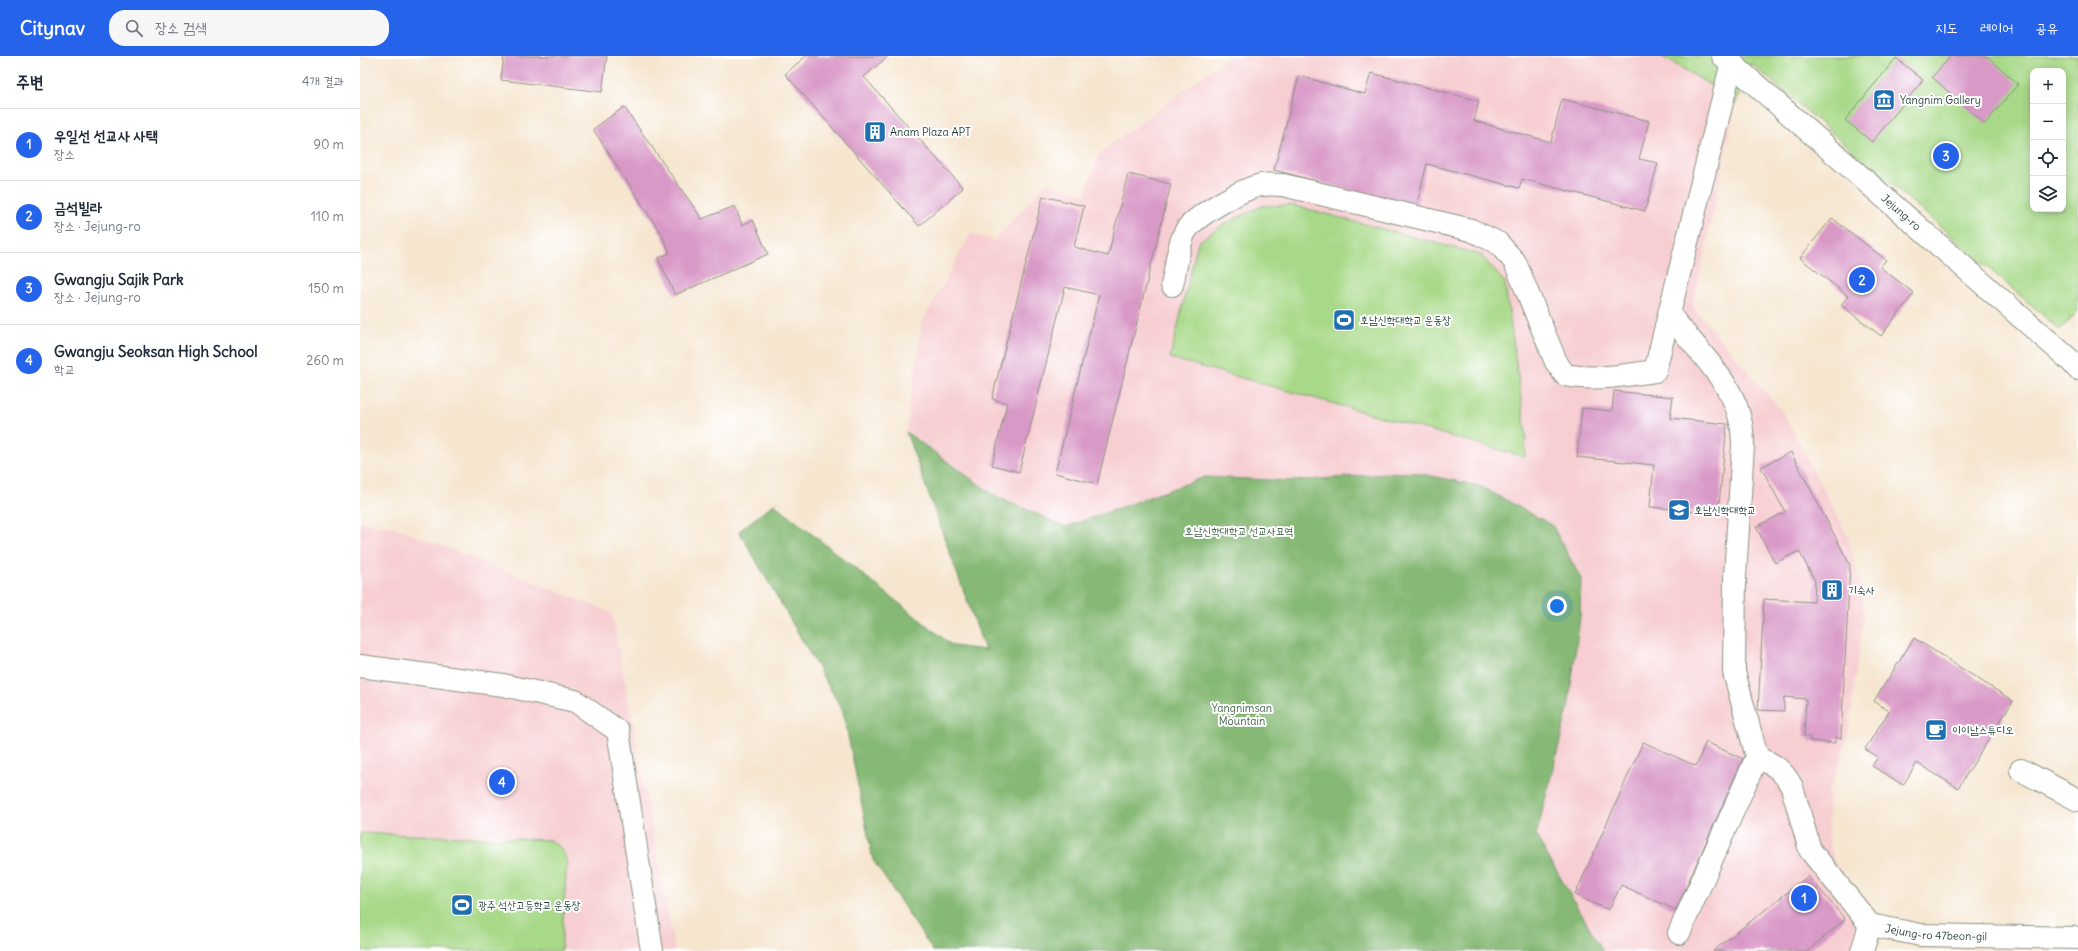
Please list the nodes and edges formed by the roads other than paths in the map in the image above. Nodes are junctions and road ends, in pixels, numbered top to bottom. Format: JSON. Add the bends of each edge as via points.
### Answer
{"nodes":[{"id":1,"x":1727,"y":59,"type":"edge"},
{"id":2,"x":1172,"y":285,"type":"dead end"},
{"id":3,"x":1669,"y":314,"type":"junction"},
{"id":4,"x":2078,"y":369,"type":"edge"},
{"id":5,"x":360,"y":666,"type":"edge"},
{"id":6,"x":1757,"y":757,"type":"junction"},
{"id":7,"x":2021,"y":770,"type":"dead end"},
{"id":8,"x":2078,"y":800,"type":"edge"},
{"id":9,"x":1870,"y":925,"type":"junction"},
{"id":10,"x":1679,"y":933,"type":"dead end"},
{"id":11,"x":2078,"y":938,"type":"edge"},
{"id":12,"x":652,"y":951,"type":"edge"},
{"id":13,"x":1862,"y":951,"type":"edge"}],
"edges":[{"from":1,"to":3,"type":"street"},
{"from":1,"to":4,"type":"street","name":"Jejung-ro"},
{"from":2,"to":3,"type":"street","via":[[1183,238],[1187,229],[1197,219],[1245,190],[1262,185],[1283,185],[1471,230],[1498,244],[1515,262],[1556,362],[1565,375],[1581,378],[1612,377],[1655,371]]},
{"from":3,"to":6,"type":"street","via":[[1722,380],[1736,404],[1742,429],[1735,577],[1734,672]]},
{"from":5,"to":12,"type":"street","via":[[503,685],[575,701],[618,732]]},
{"from":6,"to":9,"type":"street","via":[[1778,766],[1787,777],[1810,850]]},
{"from":6,"to":10,"type":"street"},
{"from":7,"to":8,"type":"street"},
{"from":9,"to":11,"type":"street","name":"Jejung-ro 47beon-gil","via":[[1921,935]]},
{"from":9,"to":13,"type":"street","name":"Jejung-ro 47beon-gil"}]}
